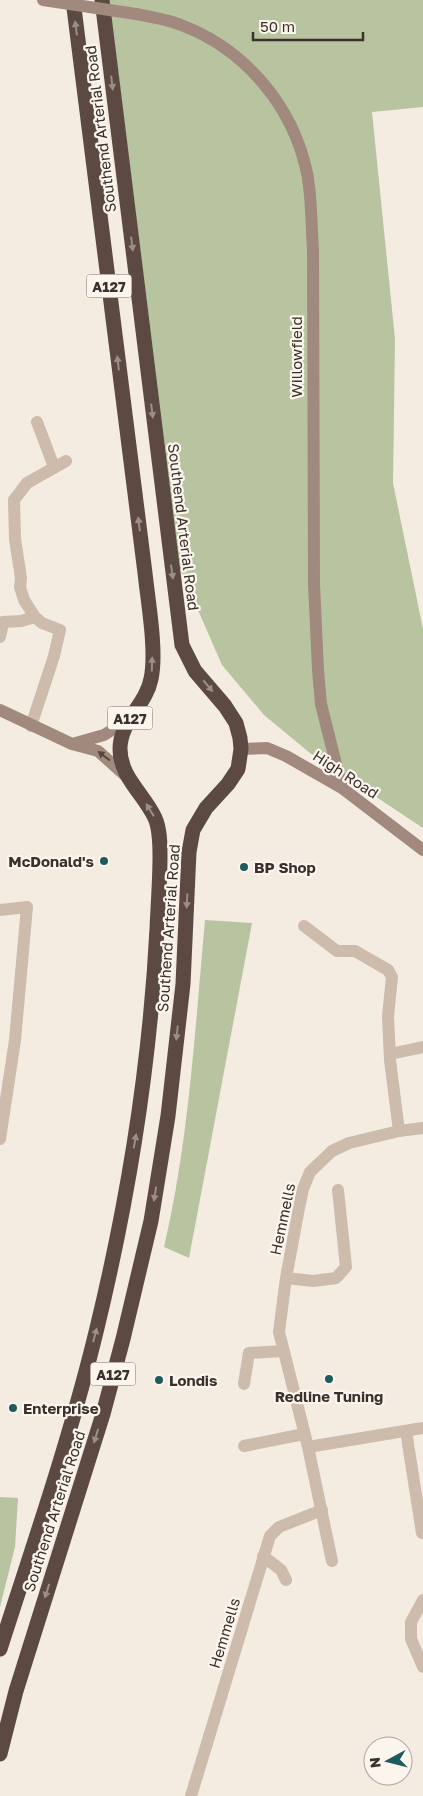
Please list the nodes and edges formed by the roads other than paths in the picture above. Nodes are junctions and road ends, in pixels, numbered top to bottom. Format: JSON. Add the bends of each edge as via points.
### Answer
{"nodes":[{"id":1,"x":43,"y":0,"type":"edge"},
{"id":2,"x":73,"y":0,"type":"edge"},
{"id":3,"x":102,"y":0,"type":"edge"},
{"id":4,"x":37,"y":422,"type":"dead end"},
{"id":5,"x":66,"y":461,"type":"dead end"},
{"id":6,"x":54,"y":467,"type":"junction"},
{"id":7,"x":35,"y":616,"type":"junction"},
{"id":8,"x":0,"y":636,"type":"edge"},
{"id":9,"x":0,"y":710,"type":"edge"},
{"id":10,"x":128,"y":720,"type":"junction"},
{"id":11,"x":31,"y":726,"type":"junction"},
{"id":12,"x":72,"y":744,"type":"junction"},
{"id":13,"x":241,"y":749,"type":"junction"},
{"id":14,"x":128,"y":779,"type":"junction"},
{"id":15,"x":342,"y":788,"type":"junction"},
{"id":16,"x":423,"y":850,"type":"edge"},
{"id":17,"x":0,"y":910,"type":"edge"},
{"id":18,"x":304,"y":926,"type":"dead end"},
{"id":19,"x":423,"y":1048,"type":"edge"},
{"id":20,"x":390,"y":1054,"type":"junction"},
{"id":21,"x":423,"y":1128,"type":"edge"},
{"id":22,"x":399,"y":1131,"type":"junction"},
{"id":23,"x":0,"y":1139,"type":"edge"},
{"id":24,"x":338,"y":1190,"type":"dead end"},
{"id":25,"x":286,"y":1278,"type":"junction"},
{"id":26,"x":283,"y":1351,"type":"junction"},
{"id":27,"x":244,"y":1384,"type":"dead end"},
{"id":28,"x":423,"y":1428,"type":"edge"},
{"id":29,"x":406,"y":1431,"type":"junction"},
{"id":30,"x":304,"y":1434,"type":"junction"},
{"id":31,"x":244,"y":1446,"type":"dead end"},
{"id":32,"x":308,"y":1447,"type":"junction"},
{"id":33,"x":322,"y":1510,"type":"junction"},
{"id":34,"x":422,"y":1533,"type":"edge"},
{"id":35,"x":263,"y":1556,"type":"junction"},
{"id":36,"x":332,"y":1560,"type":"dead end"},
{"id":37,"x":286,"y":1580,"type":"dead end"},
{"id":38,"x":423,"y":1600,"type":"edge"},
{"id":39,"x":0,"y":1649,"type":"edge"},
{"id":40,"x":423,"y":1666,"type":"edge"},
{"id":41,"x":0,"y":1754,"type":"edge"},
{"id":42,"x":191,"y":1796,"type":"edge"}],
"edges":[{"from":1,"to":15,"type":"street","name":"Willowfield","bridge":true,"via":[[136,14],[181,25],[220,45],[245,64],[265,85],[290,122],[303,158],[310,197],[313,249],[314,565],[318,670],[321,704]]},
{"from":10,"to":2,"type":"highway","name":"Southend Arterial Road","number":"A127","one_way":true,"via":[[151,681],[153,653]]},
{"from":3,"to":13,"type":"highway","name":"Southend Arterial Road","number":"A127","one_way":true,"via":[[182,645],[195,671],[236,723]]},
{"from":4,"to":6,"type":"street"},
{"from":5,"to":6,"type":"street"},
{"from":6,"to":7,"type":"street","via":[[27,483],[14,500],[20,587]]},
{"from":7,"to":8,"type":"street","via":[[3,622]]},
{"from":7,"to":11,"type":"street","via":[[42,623],[60,630]]},
{"from":9,"to":11,"type":"street"},
{"from":10,"to":12,"type":"street","via":[[104,735]]},
{"from":10,"to":14,"type":"highway","name":"Southend Arterial Road","number":"A127","via":[[120,749]]},
{"from":11,"to":12,"type":"street"},
{"from":14,"to":12,"type":"street","one_way":true,"via":[[98,751]]},
{"from":13,"to":15,"type":"street","name":"High Road","via":[[267,748]]},
{"from":13,"to":41,"type":"highway","name":"Southend Arterial Road","number":"A127","one_way":true,"via":[[238,769],[206,808],[193,830],[189,852],[182,994],[168,1116],[151,1221],[103,1414],[16,1691]]},
{"from":39,"to":14,"type":"highway","name":"Southend Arterial Road","number":"A127","one_way":true,"via":[[97,1329],[122,1219],[141,1106],[154,980],[160,856],[157,820]]},
{"from":15,"to":16,"type":"street","name":"High Road"},
{"from":17,"to":23,"type":"street","via":[[27,907],[15,1040]]},
{"from":18,"to":20,"type":"street","via":[[337,951],[355,951],[388,970],[392,977],[388,1016]]},
{"from":19,"to":20,"type":"street"},
{"from":20,"to":22,"type":"street"},
{"from":21,"to":22,"type":"street","name":"Hemmells"},
{"from":22,"to":25,"type":"street","name":"Hemmells","via":[[350,1143],[332,1151],[310,1172],[303,1189]]},
{"from":24,"to":25,"type":"street","name":"Hemmells","via":[[346,1267],[336,1278],[313,1281]]},
{"from":25,"to":26,"type":"street","name":"Hemmells","via":[[279,1332]]},
{"from":26,"to":27,"type":"street","via":[[249,1353]]},
{"from":26,"to":30,"type":"street","name":"Hemmells"},
{"from":28,"to":29,"type":"street"},
{"from":29,"to":32,"type":"street"},
{"from":29,"to":34,"type":"street"},
{"from":30,"to":31,"type":"street"},
{"from":30,"to":32,"type":"street","name":"Hemmells"},
{"from":32,"to":33,"type":"street","name":"Hemmells"},
{"from":33,"to":35,"type":"street","name":"Hemmells","via":[[279,1527],[270,1536]]},
{"from":33,"to":36,"type":"street","name":"Hemmells"},
{"from":35,"to":37,"type":"street","via":[[281,1570]]},
{"from":35,"to":42,"type":"street","name":"Hemmells"},
{"from":38,"to":40,"type":"street","via":[[411,1622],[411,1639]]}]}
